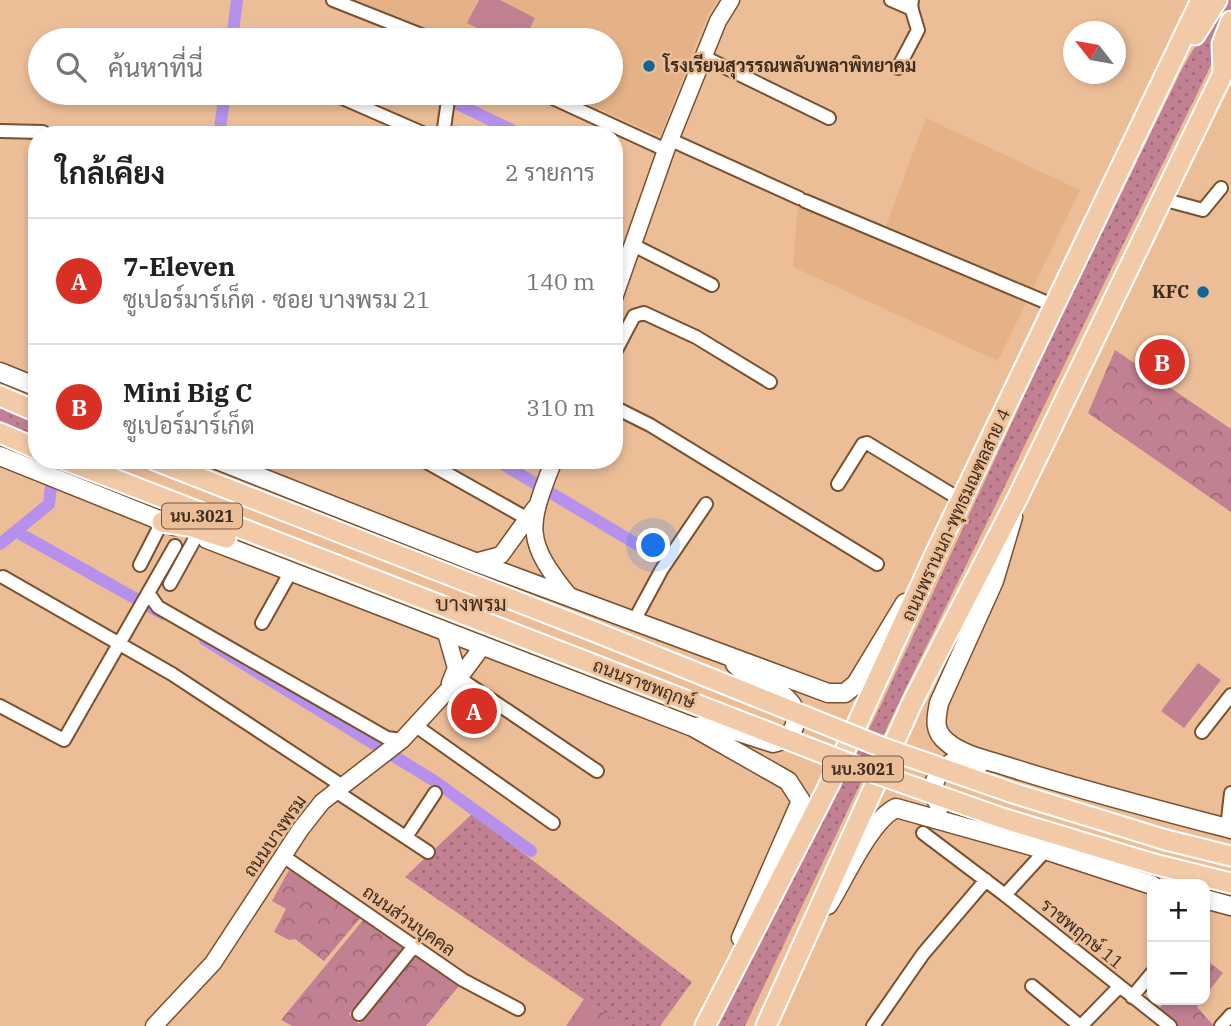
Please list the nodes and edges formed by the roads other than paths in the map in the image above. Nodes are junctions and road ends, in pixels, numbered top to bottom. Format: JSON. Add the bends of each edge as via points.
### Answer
{"nodes":[{"id":1,"x":333,"y":0,"type":"edge"},
{"id":2,"x":731,"y":0,"type":"edge"},
{"id":3,"x":891,"y":0,"type":"edge"},
{"id":4,"x":1201,"y":0,"type":"edge"},
{"id":5,"x":1217,"y":0,"type":"edge"},
{"id":6,"x":912,"y":5,"type":"edge"},
{"id":7,"x":1231,"y":21,"type":"edge"},
{"id":8,"x":404,"y":28,"type":"edge"},
{"id":9,"x":1175,"y":55,"type":"junction"},
{"id":10,"x":704,"y":57,"type":"junction"},
{"id":11,"x":1227,"y":65,"type":"edge"},
{"id":12,"x":898,"y":68,"type":"dead end"},
{"id":13,"x":358,"y":105,"type":"edge"},
{"id":14,"x":447,"y":105,"type":"edge"},
{"id":15,"x":571,"y":105,"type":"edge"},
{"id":16,"x":829,"y":118,"type":"dead end"},
{"id":17,"x":406,"y":126,"type":"edge"},
{"id":18,"x":444,"y":126,"type":"edge"},
{"id":19,"x":622,"y":126,"type":"edge"},
{"id":20,"x":623,"y":126,"type":"edge"},
{"id":21,"x":0,"y":131,"type":"edge"},
{"id":22,"x":28,"y":132,"type":"edge"},
{"id":23,"x":668,"y":145,"type":"junction"},
{"id":24,"x":1220,"y":188,"type":"dead end"},
{"id":25,"x":1162,"y":199,"type":"junction"},
{"id":26,"x":633,"y":245,"type":"junction"},
{"id":27,"x":623,"y":273,"type":"edge"},
{"id":28,"x":712,"y":285,"type":"dead end"},
{"id":29,"x":1055,"y":306,"type":"junction"},
{"id":30,"x":623,"y":337,"type":"edge"},
{"id":31,"x":0,"y":372,"type":"edge"},
{"id":32,"x":771,"y":382,"type":"dead end"},
{"id":33,"x":28,"y":383,"type":"edge"},
{"id":34,"x":0,"y":396,"type":"edge"},
{"id":35,"x":28,"y":408,"type":"edge"},
{"id":36,"x":623,"y":412,"type":"edge"},
{"id":37,"x":0,"y":433,"type":"edge"},
{"id":38,"x":28,"y":445,"type":"edge"},
{"id":39,"x":0,"y":456,"type":"edge"},
{"id":40,"x":28,"y":469,"type":"edge"},
{"id":41,"x":29,"y":469,"type":"edge"},
{"id":42,"x":85,"y":469,"type":"edge"},
{"id":43,"x":177,"y":469,"type":"edge"},
{"id":44,"x":240,"y":469,"type":"edge"},
{"id":45,"x":439,"y":469,"type":"edge"},
{"id":46,"x":551,"y":469,"type":"edge"},
{"id":47,"x":838,"y":484,"type":"dead end"},
{"id":48,"x":542,"y":493,"type":"junction"},
{"id":49,"x":1017,"y":497,"type":"junction"},
{"id":50,"x":961,"y":500,"type":"junction"},
{"id":51,"x":706,"y":504,"type":"dead end"},
{"id":52,"x":528,"y":519,"type":"junction"},
{"id":53,"x":162,"y":522,"type":"junction"},
{"id":54,"x":201,"y":537,"type":"junction"},
{"id":55,"x":175,"y":546,"type":"dead end"},
{"id":56,"x":936,"y":552,"type":"junction"},
{"id":57,"x":318,"y":559,"type":"junction"},
{"id":58,"x":475,"y":562,"type":"junction"},
{"id":59,"x":877,"y":564,"type":"dead end"},
{"id":60,"x":140,"y":565,"type":"dead end"},
{"id":61,"x":290,"y":573,"type":"junction"},
{"id":62,"x":3,"y":577,"type":"dead end"},
{"id":63,"x":170,"y":584,"type":"dead end"},
{"id":64,"x":570,"y":597,"type":"junction"},
{"id":65,"x":146,"y":598,"type":"junction"},
{"id":66,"x":635,"y":619,"type":"junction"},
{"id":67,"x":262,"y":623,"type":"dead end"},
{"id":68,"x":446,"y":633,"type":"junction"},
{"id":69,"x":120,"y":643,"type":"junction"},
{"id":70,"x":482,"y":647,"type":"junction"},
{"id":71,"x":725,"y":654,"type":"junction"},
{"id":72,"x":453,"y":683,"type":"junction"},
{"id":73,"x":1231,"y":695,"type":"edge"},
{"id":74,"x":0,"y":706,"type":"edge"},
{"id":75,"x":416,"y":726,"type":"junction"},
{"id":76,"x":693,"y":727,"type":"junction"},
{"id":77,"x":1202,"y":733,"type":"dead end"},
{"id":78,"x":400,"y":741,"type":"junction"},
{"id":79,"x":597,"y":771,"type":"dead end"},
{"id":80,"x":1066,"y":785,"type":"junction"},
{"id":81,"x":337,"y":787,"type":"junction"},
{"id":82,"x":435,"y":793,"type":"dead end"},
{"id":83,"x":1231,"y":793,"type":"edge"},
{"id":84,"x":553,"y":823,"type":"dead end"},
{"id":85,"x":1229,"y":828,"type":"edge"},
{"id":86,"x":923,"y":834,"type":"dead end"},
{"id":87,"x":406,"y":837,"type":"junction"},
{"id":88,"x":1043,"y":849,"type":"junction"},
{"id":89,"x":428,"y":852,"type":"dead end"},
{"id":90,"x":283,"y":856,"type":"junction"},
{"id":91,"x":1231,"y":856,"type":"edge"},
{"id":92,"x":986,"y":880,"type":"junction"},
{"id":93,"x":1147,"y":883,"type":"edge"},
{"id":94,"x":1231,"y":884,"type":"edge"},
{"id":95,"x":1005,"y":895,"type":"junction"},
{"id":96,"x":1210,"y":903,"type":"edge"},
{"id":97,"x":1231,"y":906,"type":"edge"},
{"id":98,"x":805,"y":944,"type":"junction"},
{"id":99,"x":415,"y":945,"type":"junction"},
{"id":100,"x":1147,"y":978,"type":"edge"},
{"id":101,"x":1032,"y":986,"type":"dead end"},
{"id":102,"x":1119,"y":986,"type":"junction"},
{"id":103,"x":1132,"y":997,"type":"junction"},
{"id":104,"x":716,"y":1003,"type":"junction"},
{"id":105,"x":518,"y":1009,"type":"dead end"},
{"id":106,"x":359,"y":1014,"type":"dead end"},
{"id":107,"x":1231,"y":1015,"type":"edge"},
{"id":108,"x":154,"y":1026,"type":"edge"},
{"id":109,"x":705,"y":1026,"type":"edge"},
{"id":110,"x":766,"y":1026,"type":"edge"},
{"id":111,"x":873,"y":1026,"type":"edge"},
{"id":112,"x":1080,"y":1026,"type":"edge"},
{"id":113,"x":1170,"y":1026,"type":"edge"},
{"id":114,"x":1221,"y":1026,"type":"edge"}],
"edges":[{"from":1,"to":8,"type":"street"},
{"from":2,"to":10,"type":"street"},
{"from":3,"to":6,"type":"street"},
{"from":4,"to":9,"type":"main road","name":"ถนนพรานนก-พุทธมณฑลสาย 4"},
{"from":5,"to":9,"type":"main road","via":[[1196,34]]},
{"from":6,"to":12,"type":"street","via":[[918,30]]},
{"from":7,"to":11,"type":"main road","via":[[1222,44]]},
{"from":9,"to":29,"type":"main road","name":"ถนนพรานนก-พุทธมณฑลสาย 4"},
{"from":10,"to":16,"type":"street"},
{"from":10,"to":23,"type":"street"},
{"from":11,"to":25,"type":"main road"},
{"from":13,"to":17,"type":"street"},
{"from":14,"to":18,"type":"street"},
{"from":15,"to":19,"type":"street"},
{"from":20,"to":23,"type":"street"},
{"from":21,"to":22,"type":"street"},
{"from":23,"to":26,"type":"street"},
{"from":23,"to":29,"type":"street"},
{"from":24,"to":25,"type":"street","via":[[1203,210]]},
{"from":25,"to":49,"type":"main road"},
{"from":26,"to":27,"type":"street"},
{"from":26,"to":28,"type":"street"},
{"from":29,"to":50,"type":"main road","name":"ถนนพรานนก-พุทธมณฑลสาย 4"},
{"from":30,"to":32,"type":"street","via":[[634,316],[644,313],[696,337]]},
{"from":31,"to":33,"type":"main road"},
{"from":34,"to":35,"type":"main road"},
{"from":36,"to":59,"type":"street"},
{"from":37,"to":38,"type":"main road"},
{"from":39,"to":40,"type":"main road","number":"นบ.3021"},
{"from":41,"to":53,"type":"main road","number":"นบ.3021"},
{"from":42,"to":57,"type":"main road","name":"ถนนราชพฤกษ์","number":"นบ.3021"},
{"from":43,"to":91,"type":"main road","name":"ถนนราชพฤกษ์","number":"นบ.3021","bridge":true,"via":[[884,748],[1013,793]]},
{"from":44,"to":58,"type":"main road"},
{"from":45,"to":52,"type":"street"},
{"from":46,"to":48,"type":"street"},
{"from":47,"to":50,"type":"street","via":[[867,443]]},
{"from":48,"to":52,"type":"street"},
{"from":48,"to":64,"type":"street","via":[[535,549]]},
{"from":49,"to":80,"type":"main road","via":[[1003,557],[939,703],[935,723],[948,743]]},
{"from":49,"to":98,"type":"main road","via":[[913,701]]},
{"from":50,"to":56,"type":"main road","name":"ถนนพรานนก-พุทธมณฑลสาย 4"},
{"from":51,"to":66,"type":"street"},
{"from":52,"to":58,"type":"street","via":[[501,555]]},
{"from":53,"to":54,"type":"main road","number":"นบ.3021"},
{"from":53,"to":57,"type":"main road","via":[[189,526],[295,561]]},
{"from":53,"to":60,"type":"street"},
{"from":54,"to":61,"type":"main road","name":"ถนนราชพฤกษ์","number":"นบ.3021"},
{"from":54,"to":63,"type":"street"},
{"from":55,"to":65,"type":"street"},
{"from":56,"to":71,"type":"main road","via":[[845,693],[828,693]]},
{"from":56,"to":104,"type":"main road","name":"ถนนพรานนก-พุทธมณฑลสาย 4","via":[[830,783]]},
{"from":57,"to":94,"type":"main road","name":"ถนนราชพฤกษ์","number":"นบ.3021","bridge":true,"via":[[915,788]]},
{"from":58,"to":64,"type":"main road"},
{"from":61,"to":67,"type":"street"},
{"from":61,"to":68,"type":"main road","name":"ถนนราชพฤกษ์","number":"นบ.3021"},
{"from":62,"to":69,"type":"street"},
{"from":64,"to":66,"type":"main road"},
{"from":65,"to":69,"type":"street"},
{"from":65,"to":78,"type":"street","via":[[387,738]]},
{"from":66,"to":71,"type":"main road"},
{"from":68,"to":70,"type":"main road","name":"ถนนราชพฤกษ์","number":"นบ.3021"},
{"from":68,"to":72,"type":"street","name":"ถนนบางพรม","via":[[456,668]]},
{"from":69,"to":74,"type":"street","via":[[64,740]]},
{"from":69,"to":81,"type":"street"},
{"from":70,"to":72,"type":"street","name":"ถนนบางพรม"},
{"from":70,"to":76,"type":"main road","name":"ถนนราชพฤกษ์","number":"นบ.3021"},
{"from":71,"to":76,"type":"main road","via":[[740,671],[789,700],[796,714],[793,730],[774,743],[718,725]]},
{"from":72,"to":75,"type":"street","name":"ถนนบางพรม"},
{"from":72,"to":79,"type":"street"},
{"from":73,"to":77,"type":"street"},
{"from":75,"to":78,"type":"street","name":"ถนนบางพรม"},
{"from":75,"to":84,"type":"street"},
{"from":76,"to":104,"type":"main road","name":"ถนนราชพฤกษ์","number":"นบ.3021","via":[[788,780],[801,802]]},
{"from":78,"to":81,"type":"street","name":"ถนนบางพรม"},
{"from":80,"to":85,"type":"main road"},
{"from":80,"to":88,"type":"main road","via":[[962,761],[944,766],[934,782],[936,801],[950,814]]},
{"from":81,"to":87,"type":"street"},
{"from":81,"to":90,"type":"street","name":"ถนนบางพรม"},
{"from":82,"to":87,"type":"street"},
{"from":83,"to":85,"type":"street"},
{"from":86,"to":92,"type":"street","name":"ราชพฤกษ์ 11"},
{"from":87,"to":89,"type":"street"},
{"from":88,"to":93,"type":"main road"},
{"from":88,"to":95,"type":"street"},
{"from":88,"to":98,"type":"main road","via":[[896,808],[876,824]]},
{"from":90,"to":99,"type":"street","name":"ถนนส่วนบุคคล"},
{"from":90,"to":108,"type":"street","name":"ถนนบางพรม","via":[[213,962]]},
{"from":92,"to":95,"type":"street","name":"ราชพฤกษ์ 11"},
{"from":92,"to":111,"type":"street","via":[[923,954]]},
{"from":95,"to":102,"type":"street","name":"ราชพฤกษ์ 11"},
{"from":96,"to":97,"type":"main road"},
{"from":98,"to":110,"type":"main road"},
{"from":99,"to":105,"type":"street","name":"ถนนส่วนบุคคล","via":[[463,980]]},
{"from":99,"to":106,"type":"street"},
{"from":100,"to":103,"type":"street"},
{"from":101,"to":112,"type":"street"},
{"from":102,"to":103,"type":"street","name":"ราชพฤกษ์ 11"},
{"from":102,"to":112,"type":"street"},
{"from":103,"to":113,"type":"street","name":"ราชพฤกษ์ 11"},
{"from":104,"to":109,"type":"main road","name":"ถนนพรานนก-พุทธมณฑลสาย 4"},
{"from":107,"to":114,"type":"street"}]}
